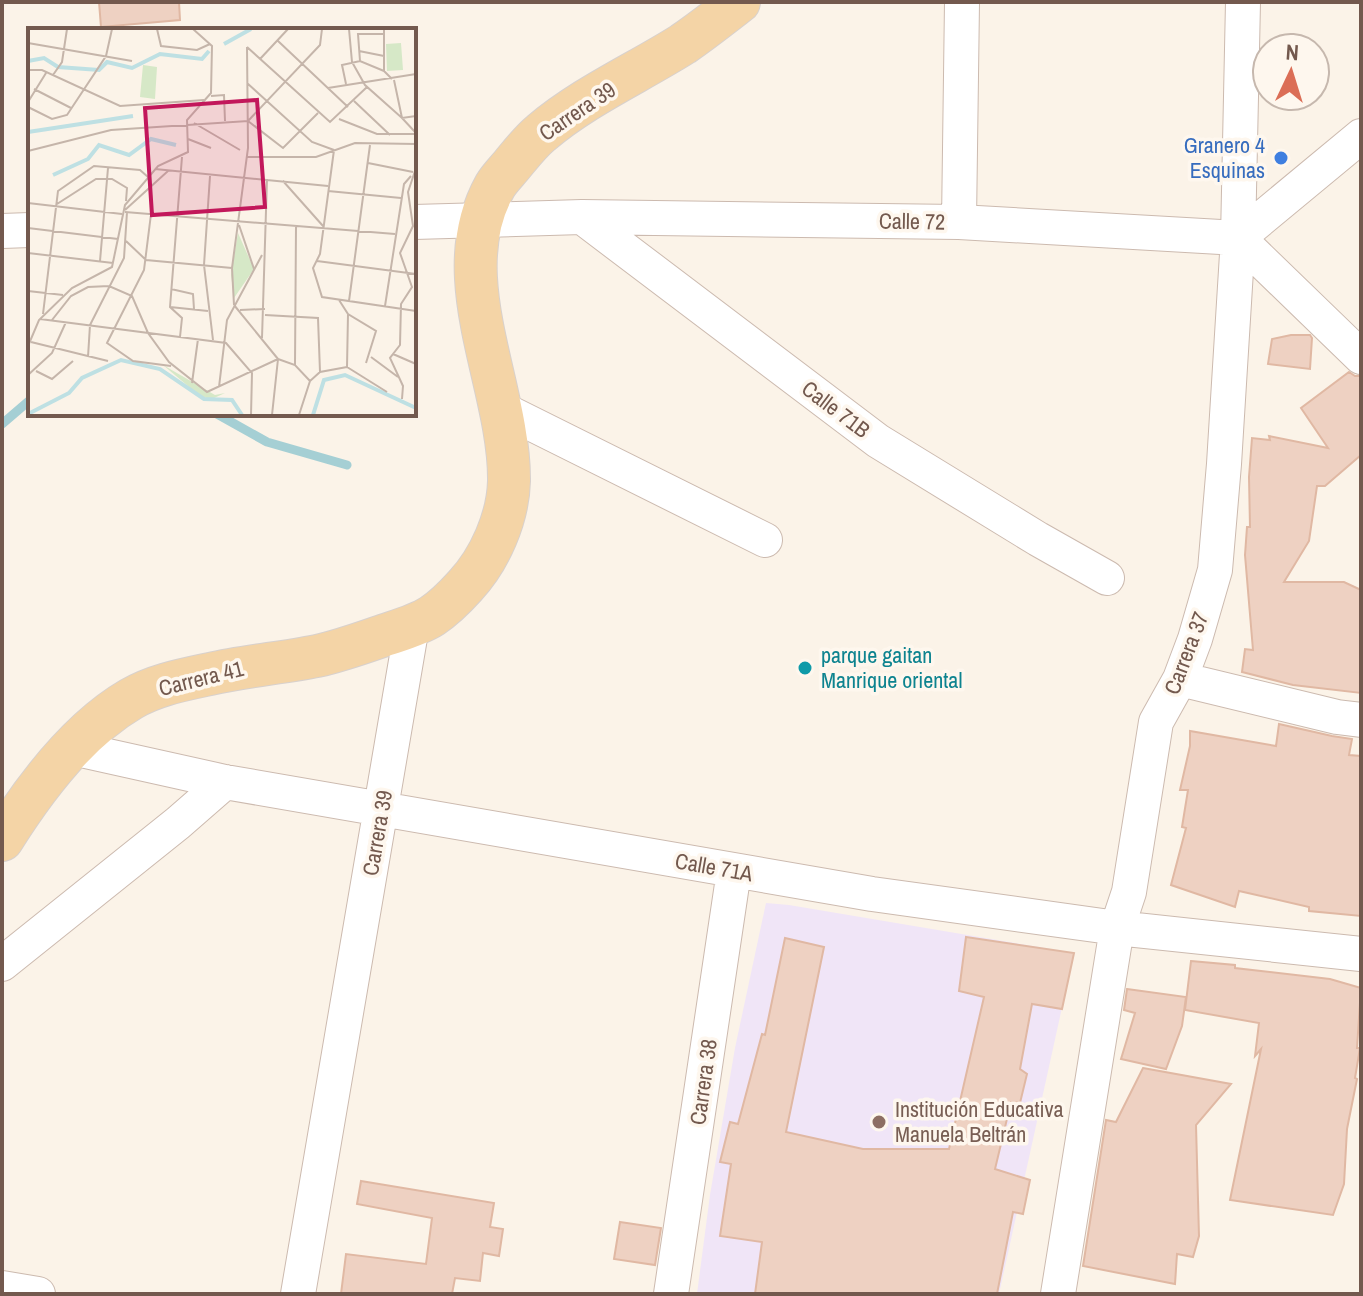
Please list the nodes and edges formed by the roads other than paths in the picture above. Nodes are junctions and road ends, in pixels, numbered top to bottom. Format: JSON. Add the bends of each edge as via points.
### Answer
{"nodes":[{"id":1,"x":739,"y":2,"type":"edge"},
{"id":2,"x":962,"y":2,"type":"edge"},
{"id":3,"x":1243,"y":2,"type":"edge"},
{"id":4,"x":1361,"y":136,"type":"edge"},
{"id":5,"x":582,"y":217,"type":"junction"},
{"id":6,"x":480,"y":220,"type":"junction"},
{"id":7,"x":416,"y":222,"type":"edge"},
{"id":8,"x":959,"y":222,"type":"junction"},
{"id":9,"x":28,"y":230,"type":"edge"},
{"id":10,"x":2,"y":231,"type":"edge"},
{"id":11,"x":1238,"y":238,"type":"junction"},
{"id":12,"x":1361,"y":357,"type":"edge"},
{"id":13,"x":500,"y":408,"type":"junction"},
{"id":14,"x":765,"y":540,"type":"dead end"},
{"id":15,"x":1107,"y":578,"type":"dead end"},
{"id":16,"x":412,"y":626,"type":"junction"},
{"id":17,"x":1180,"y":679,"type":"junction"},
{"id":18,"x":1361,"y":720,"type":"edge"},
{"id":19,"x":72,"y":748,"type":"junction"},
{"id":20,"x":225,"y":782,"type":"junction"},
{"id":21,"x":381,"y":810,"type":"junction"},
{"id":22,"x":2,"y":840,"type":"edge"},
{"id":23,"x":734,"y":871,"type":"junction"},
{"id":24,"x":1117,"y":928,"type":"junction"},
{"id":25,"x":1361,"y":954,"type":"edge"},
{"id":26,"x":2,"y":964,"type":"edge"},
{"id":27,"x":2,"y":1288,"type":"edge"},
{"id":28,"x":38,"y":1294,"type":"edge"},
{"id":29,"x":298,"y":1294,"type":"edge"},
{"id":30,"x":671,"y":1294,"type":"edge"},
{"id":31,"x":1058,"y":1294,"type":"edge"}],
"edges":[{"from":1,"to":6,"type":"main road","name":"Carrera 39","via":[[541,133],[496,184]]},
{"from":2,"to":8,"type":"street"},
{"from":3,"to":11,"type":"street","name":"Carrera 37"},
{"from":4,"to":11,"type":"street"},
{"from":5,"to":6,"type":"street","name":"Calle 72"},
{"from":5,"to":8,"type":"street","name":"Calle 72"},
{"from":5,"to":15,"type":"street","name":"Calle 71B","via":[[878,441]]},
{"from":6,"to":7,"type":"street","name":"Calle 72"},
{"from":6,"to":13,"type":"main road","name":"Carrera 39","via":[[479,309]]},
{"from":8,"to":11,"type":"street","name":"Calle 72"},
{"from":9,"to":10,"type":"street"},
{"from":11,"to":12,"type":"street"},
{"from":11,"to":17,"type":"street","name":"Carrera 37","via":[[1215,570]]},
{"from":13,"to":14,"type":"street"},
{"from":13,"to":16,"type":"main road","name":"Carrera 39","via":[[509,481],[493,543],[462,590]]},
{"from":16,"to":19,"type":"main road","name":"Carrera 41","via":[[316,656],[172,682],[108,714]]},
{"from":16,"to":21,"type":"street","name":"Carrera 39"},
{"from":17,"to":18,"type":"street"},
{"from":17,"to":24,"type":"street","name":"Carrera 37","via":[[1156,722],[1129,892]]},
{"from":19,"to":20,"type":"street","name":"Calle 71A"},
{"from":19,"to":22,"type":"main road","name":"Carrera 41","via":[[39,784]]},
{"from":20,"to":21,"type":"street","name":"Calle 71A"},
{"from":20,"to":26,"type":"street"},
{"from":21,"to":23,"type":"street","name":"Calle 71A"},
{"from":21,"to":29,"type":"street","name":"Carrera 39"},
{"from":23,"to":24,"type":"street","name":"Calle 71A"},
{"from":23,"to":30,"type":"street","name":"Carrera 38"},
{"from":24,"to":25,"type":"street","name":"Calle 71A"},
{"from":24,"to":31,"type":"street","name":"Carrera 37"},
{"from":27,"to":28,"type":"street"}]}
